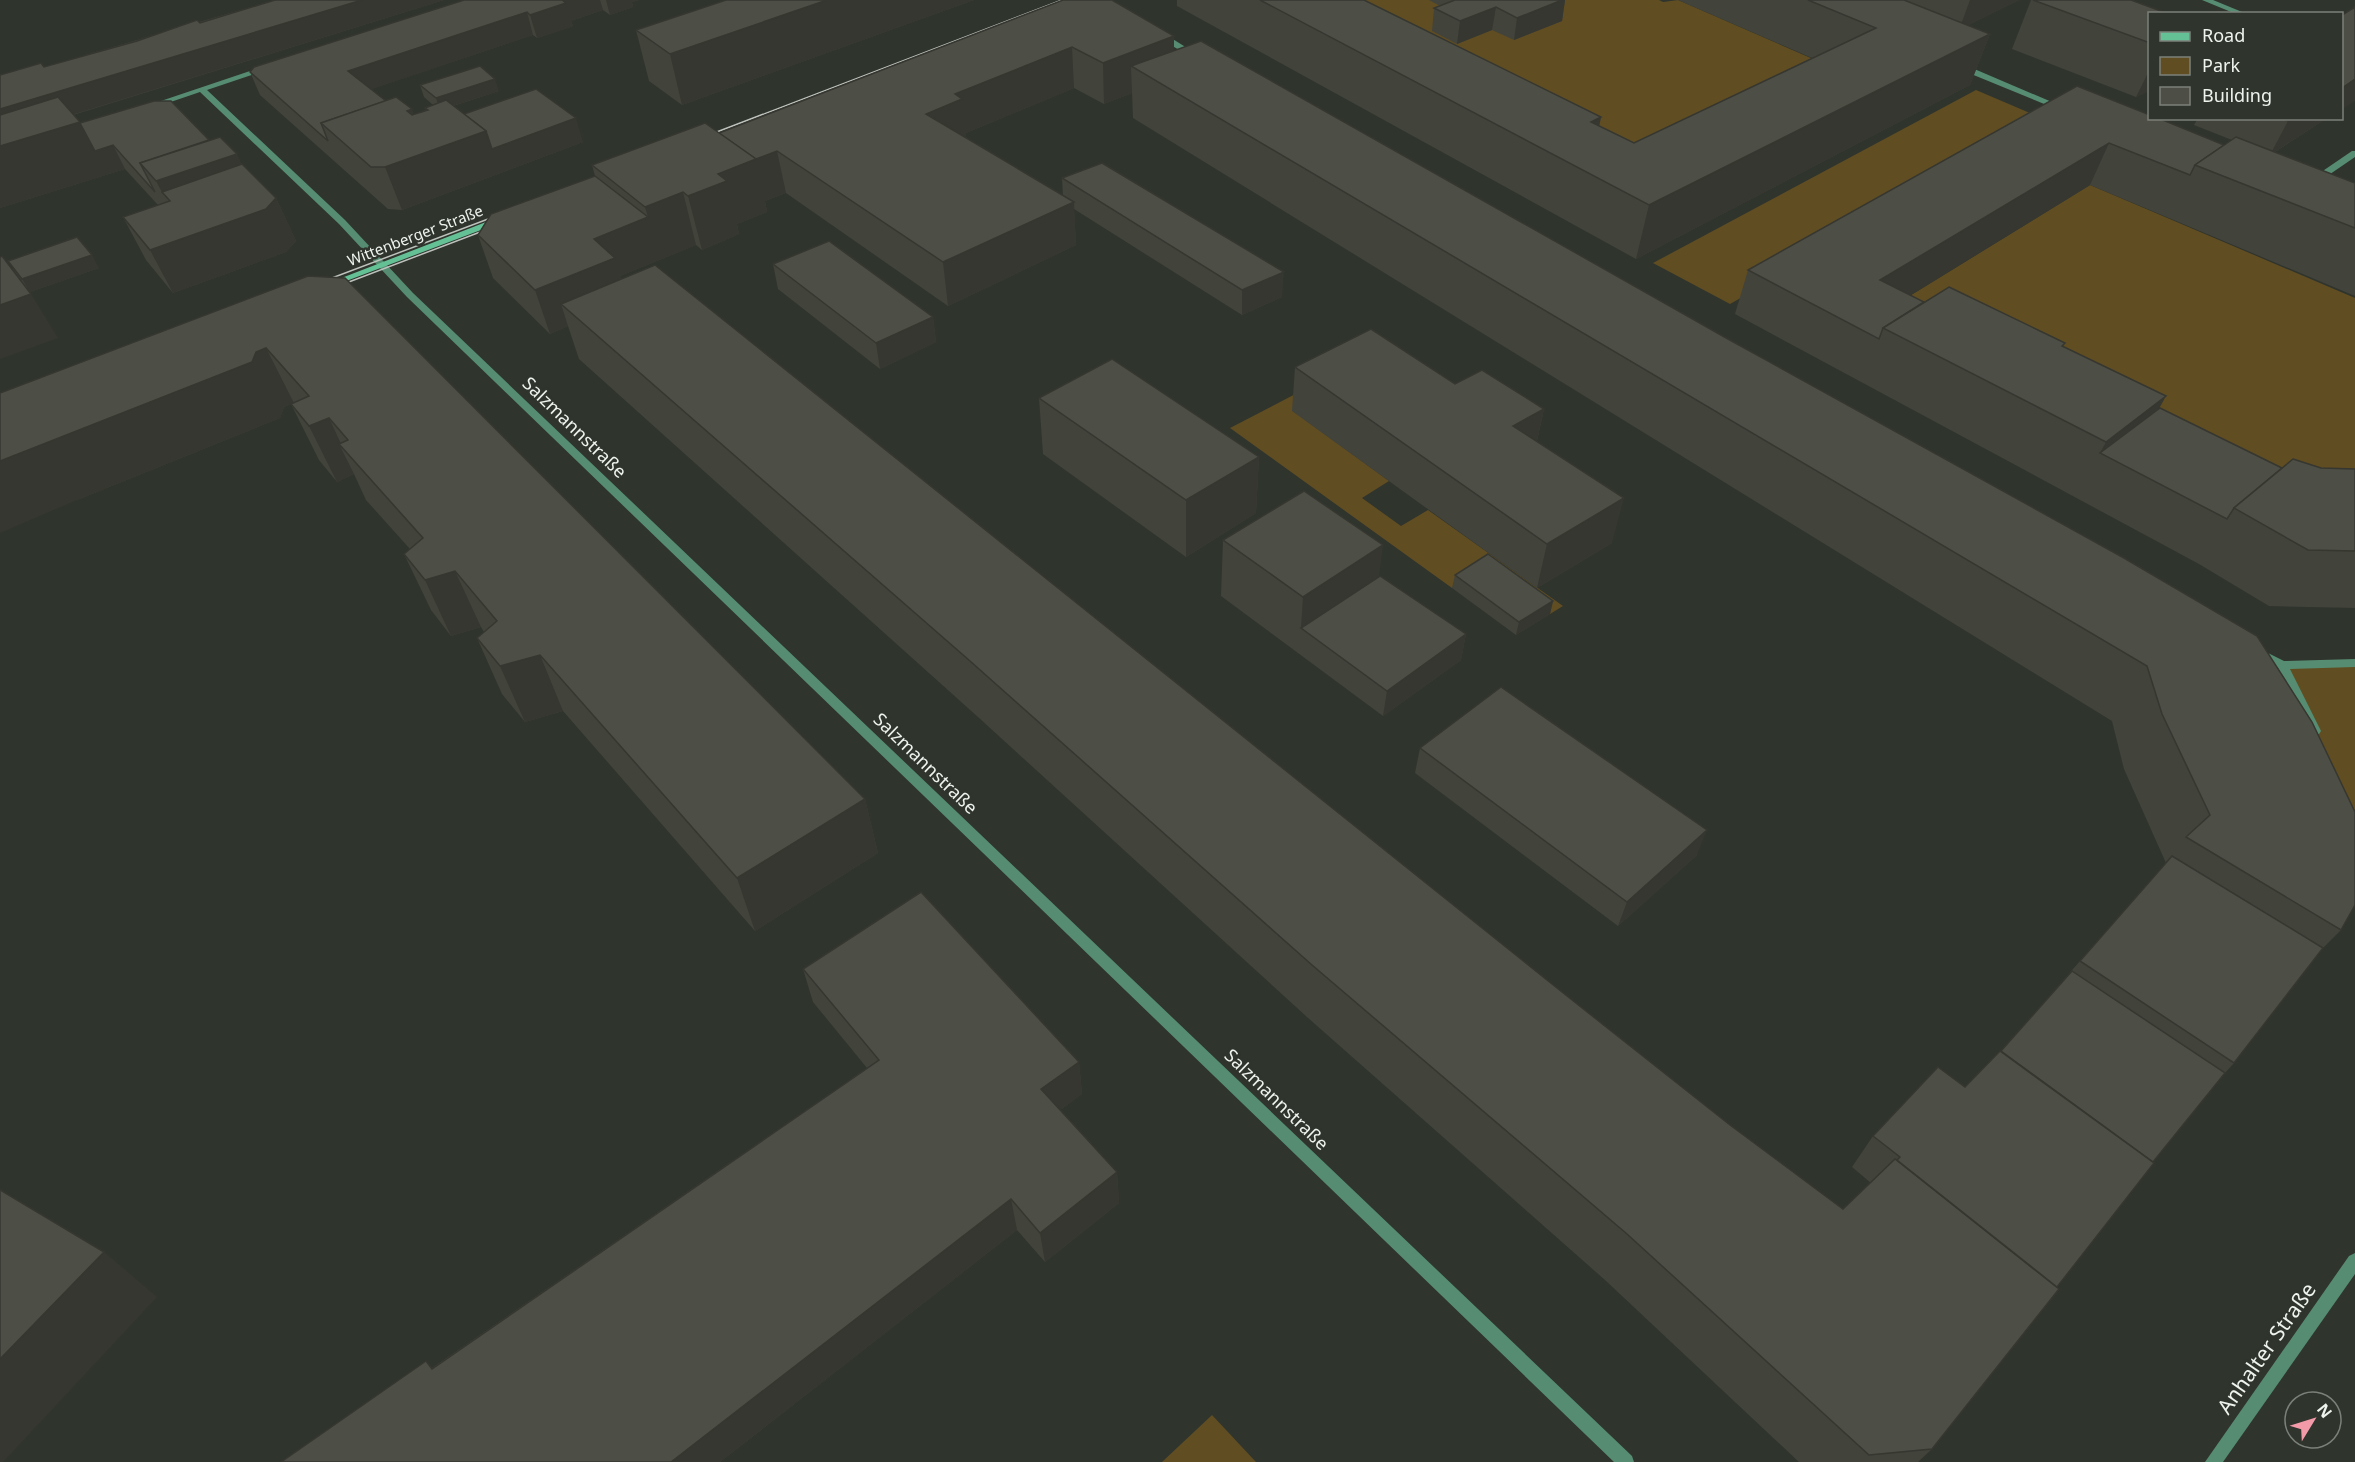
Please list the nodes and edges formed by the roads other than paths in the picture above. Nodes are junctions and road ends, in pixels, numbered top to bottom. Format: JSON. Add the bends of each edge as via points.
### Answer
{"nodes":[{"id":1,"x":2206,"y":0,"type":"edge"},
{"id":2,"x":2239,"y":12,"type":"edge"},
{"id":3,"x":1150,"y":30,"type":"edge"},
{"id":4,"x":1202,"y":59,"type":"edge"},
{"id":5,"x":1957,"y":64,"type":"edge"},
{"id":6,"x":270,"y":68,"type":"edge"},
{"id":7,"x":201,"y":89,"type":"junction"},
{"id":8,"x":146,"y":107,"type":"edge"},
{"id":9,"x":2075,"y":113,"type":"edge"},
{"id":10,"x":2355,"y":153,"type":"edge"},
{"id":11,"x":2307,"y":186,"type":"edge"},
{"id":12,"x":502,"y":218,"type":"edge"},
{"id":13,"x":381,"y":264,"type":"junction"},
{"id":14,"x":318,"y":288,"type":"edge"},
{"id":15,"x":2251,"y":648,"type":"edge"},
{"id":16,"x":2355,"y":663,"type":"edge"},
{"id":17,"x":2282,"y":665,"type":"junction"},
{"id":18,"x":2319,"y":738,"type":"edge"},
{"id":19,"x":2355,"y":1261,"type":"edge"},
{"id":20,"x":1626,"y":1462,"type":"edge"},
{"id":21,"x":2213,"y":1462,"type":"edge"}],
"edges":[{"from":1,"to":2,"type":"street"},
{"from":3,"to":4,"type":"street"},
{"from":5,"to":9,"type":"street"},
{"from":6,"to":7,"type":"street"},
{"from":7,"to":8,"type":"street"},
{"from":7,"to":13,"type":"street","name":"Salzmannstraße"},
{"from":10,"to":11,"type":"street"},
{"from":12,"to":13,"type":"main road","name":"Wittenberger Straße"},
{"from":13,"to":14,"type":"main road","name":"Wittenberger Straße"},
{"from":13,"to":20,"type":"street","name":"Salzmannstraße"},
{"from":15,"to":17,"type":"street"},
{"from":16,"to":17,"type":"street"},
{"from":17,"to":18,"type":"street"},
{"from":19,"to":21,"type":"street","name":"Anhalter Straße"}]}
